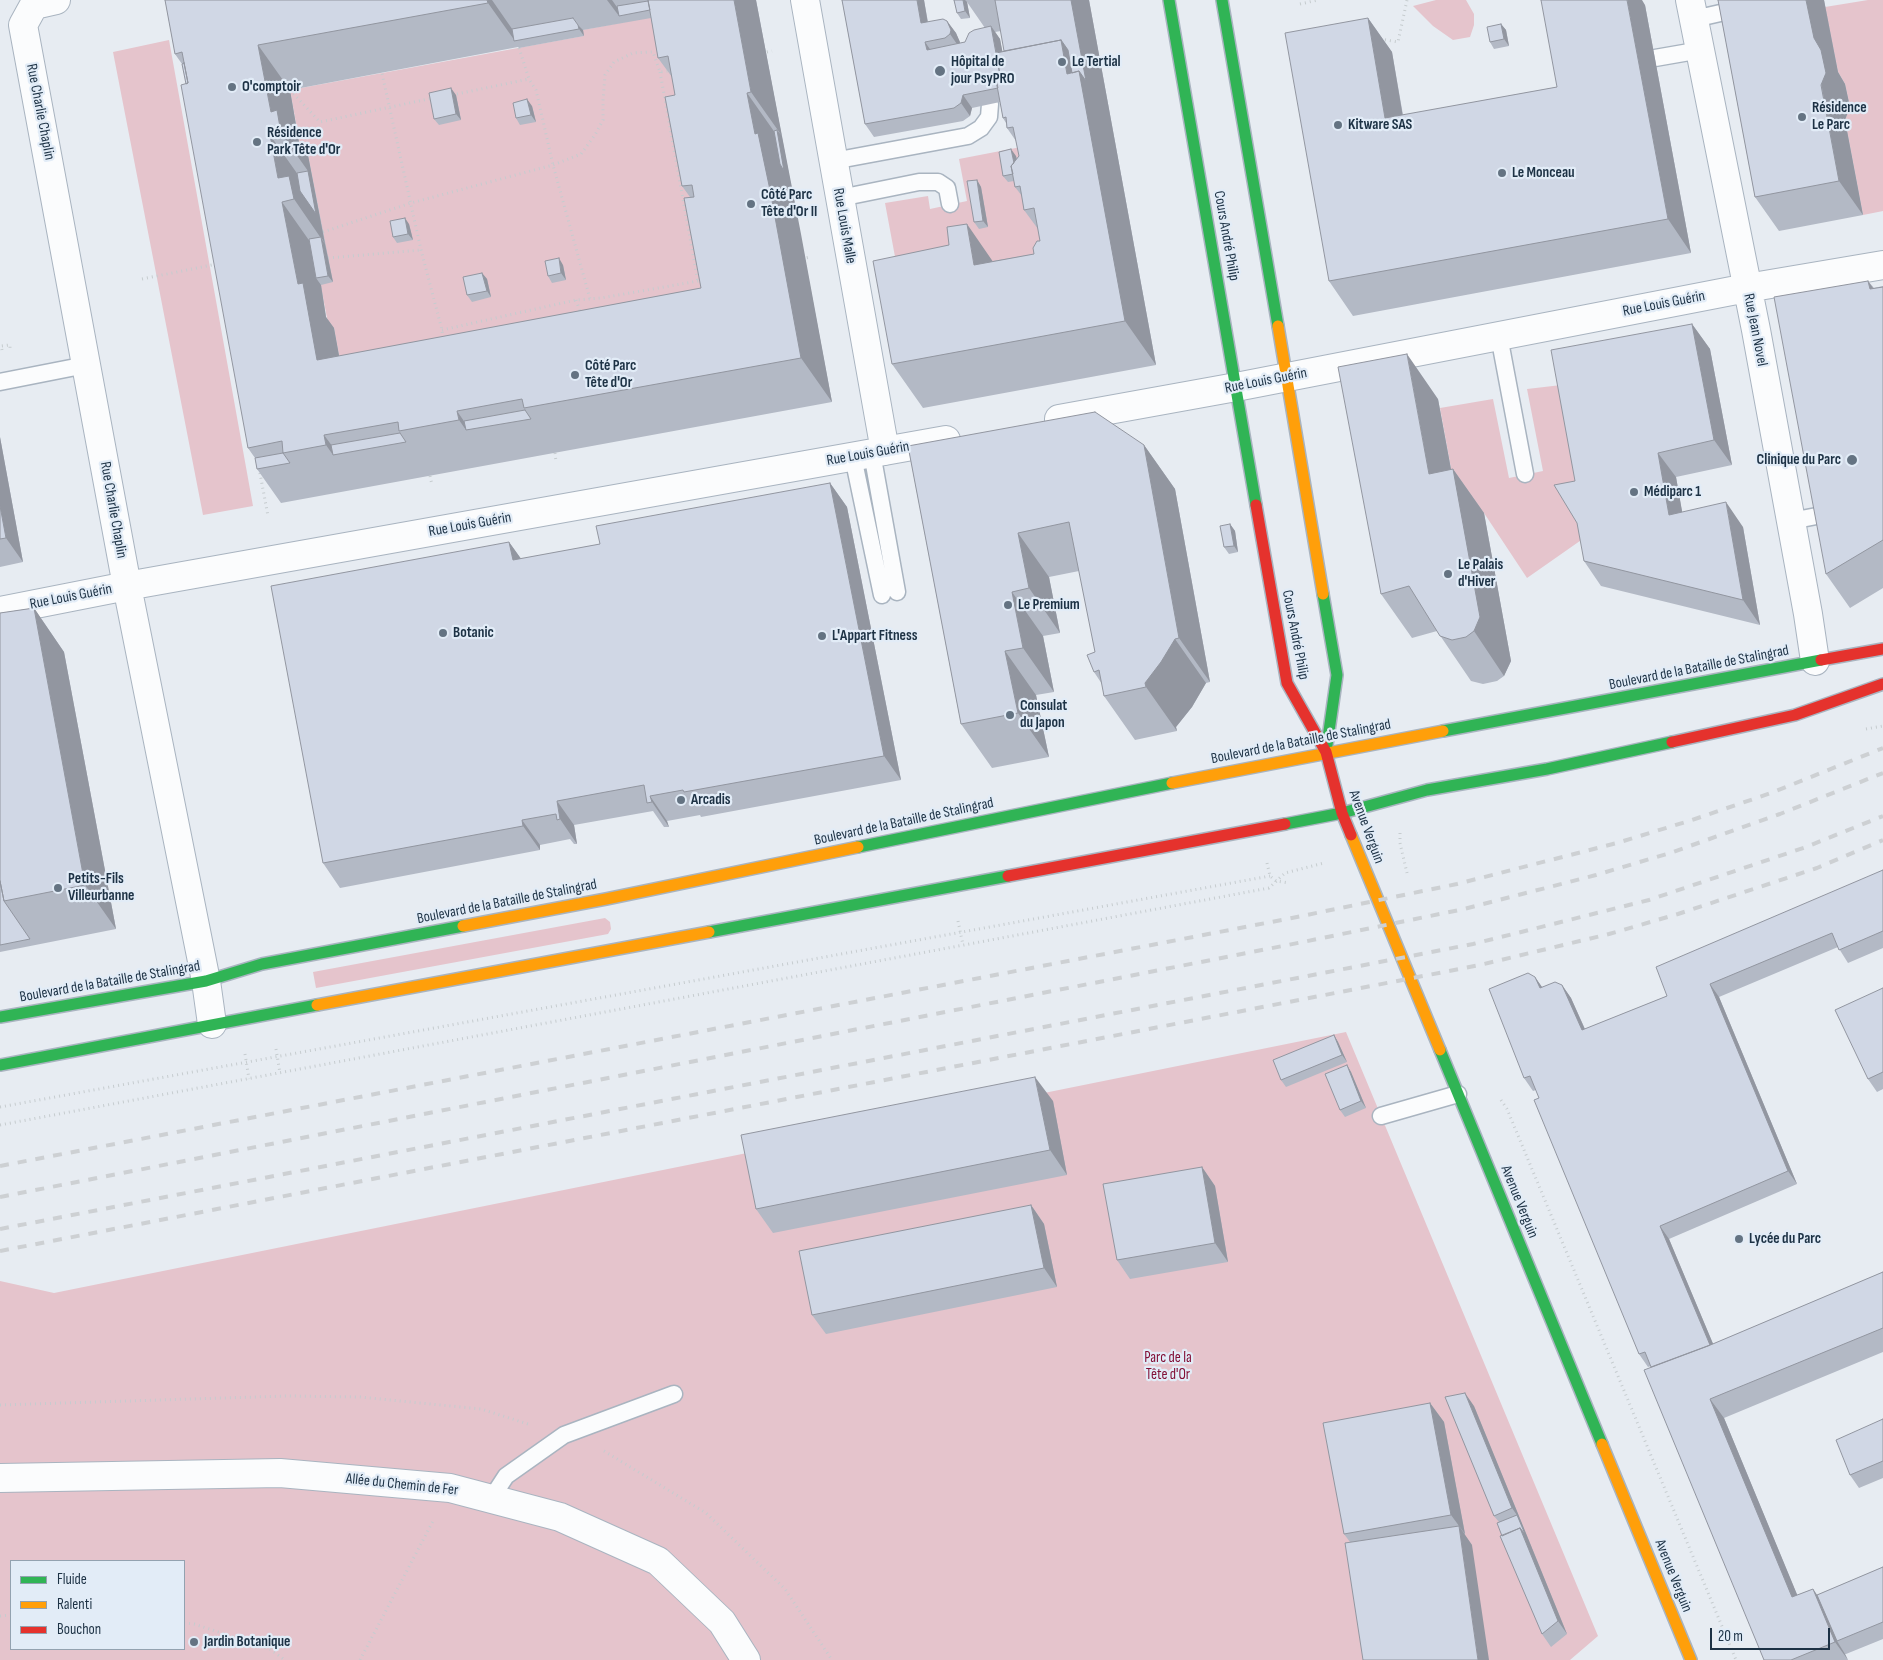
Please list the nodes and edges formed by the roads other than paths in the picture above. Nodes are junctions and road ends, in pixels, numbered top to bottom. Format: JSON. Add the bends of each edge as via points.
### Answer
{"nodes":[{"id":1,"x":56,"y":0,"type":"edge"},
{"id":2,"x":805,"y":0,"type":"edge"},
{"id":3,"x":1170,"y":0,"type":"edge"},
{"id":4,"x":1222,"y":0,"type":"edge"},
{"id":5,"x":1692,"y":10,"type":"edge"},
{"id":6,"x":1738,"y":10,"type":"edge"},
{"id":7,"x":1701,"y":50,"type":"junction"},
{"id":8,"x":1655,"y":58,"type":"dead end"},
{"id":9,"x":990,"y":104,"type":"edge"},
{"id":10,"x":833,"y":161,"type":"junction"},
{"id":11,"x":840,"y":198,"type":"junction"},
{"id":12,"x":950,"y":204,"type":"dead end"},
{"id":13,"x":1883,"y":265,"type":"edge"},
{"id":14,"x":1746,"y":288,"type":"junction"},
{"id":15,"x":1499,"y":336,"type":"junction"},
{"id":16,"x":86,"y":365,"type":"junction"},
{"id":17,"x":1287,"y":376,"type":"junction"},
{"id":18,"x":0,"y":382,"type":"edge"},
{"id":19,"x":1236,"y":387,"type":"junction"},
{"id":20,"x":1032,"y":424,"type":"edge"},
{"id":21,"x":973,"y":435,"type":"edge"},
{"id":22,"x":870,"y":454,"type":"junction"},
{"id":23,"x":1524,"y":474,"type":"dead end"},
{"id":24,"x":1832,"y":512,"type":"edge"},
{"id":25,"x":1791,"y":521,"type":"junction"},
{"id":26,"x":126,"y":586,"type":"junction"},
{"id":27,"x":889,"y":594,"type":"dead end"},
{"id":28,"x":0,"y":611,"type":"edge"},
{"id":29,"x":1883,"y":649,"type":"edge"},
{"id":30,"x":1815,"y":661,"type":"junction"},
{"id":31,"x":1883,"y":684,"type":"edge"},
{"id":32,"x":1326,"y":752,"type":"junction"},
{"id":33,"x":1342,"y":813,"type":"junction"},
{"id":34,"x":206,"y":981,"type":"junction"},
{"id":35,"x":0,"y":1017,"type":"edge"},
{"id":36,"x":212,"y":1024,"type":"junction"},
{"id":37,"x":0,"y":1065,"type":"edge"},
{"id":38,"x":1458,"y":1094,"type":"junction"},
{"id":39,"x":1381,"y":1116,"type":"dead end"},
{"id":40,"x":674,"y":1394,"type":"dead end"},
{"id":41,"x":0,"y":1478,"type":"edge"},
{"id":42,"x":492,"y":1499,"type":"junction"},
{"id":43,"x":746,"y":1660,"type":"edge"},
{"id":44,"x":1691,"y":1660,"type":"edge"}],
"edges":[{"from":1,"to":16,"type":"street","name":"Rue Charlie Chaplin","via":[[34,5],[23,25]]},
{"from":2,"to":10,"type":"street","name":"Rue Louis Malle"},
{"from":3,"to":19,"type":"main road","name":"Cours André Philip"},
{"from":4,"to":17,"type":"main road"},
{"from":5,"to":6,"type":"lane"},
{"from":5,"to":7,"type":"street","name":"Rue Jean Novel"},
{"from":7,"to":8,"type":"lane"},
{"from":7,"to":14,"type":"street","name":"Rue Jean Novel"},
{"from":9,"to":10,"type":"lane","via":[[989,117],[981,128],[968,136]]},
{"from":10,"to":11,"type":"street","name":"Rue Louis Malle"},
{"from":11,"to":12,"type":"lane","via":[[919,182],[938,182],[947,188]]},
{"from":11,"to":22,"type":"street","name":"Rue Louis Malle"},
{"from":13,"to":14,"type":"street","name":"Rue Louis Guérin"},
{"from":14,"to":15,"type":"street","name":"Rue Louis Guérin"},
{"from":14,"to":25,"type":"street","name":"Rue Jean Novel"},
{"from":15,"to":17,"type":"street","name":"Rue Louis Guérin"},
{"from":15,"to":23,"type":"lane"},
{"from":16,"to":18,"type":"lane"},
{"from":16,"to":26,"type":"street","name":"Rue Charlie Chaplin"},
{"from":17,"to":19,"type":"street","name":"Rue Louis Guérin"},
{"from":17,"to":32,"type":"main road","via":[[1337,675]]},
{"from":19,"to":20,"type":"street","name":"Rue Louis Guérin"},
{"from":19,"to":32,"type":"main road","name":"Cours André Philip","via":[[1287,683]]},
{"from":21,"to":22,"type":"street","name":"Rue Louis Guérin"},
{"from":22,"to":26,"type":"street","name":"Rue Louis Guérin"},
{"from":22,"to":27,"type":"lane"},
{"from":24,"to":25,"type":"lane"},
{"from":25,"to":30,"type":"street","name":"Rue Jean Novel"},
{"from":26,"to":28,"type":"street","name":"Rue Louis Guérin"},
{"from":26,"to":34,"type":"street","name":"Rue Charlie Chaplin"},
{"from":29,"to":30,"type":"main road","name":"Boulevard de la Bataille de Stalingrad"},
{"from":30,"to":32,"type":"main road","name":"Boulevard de la Bataille de Stalingrad"},
{"from":31,"to":33,"type":"main road","via":[[1795,715],[1547,769],[1426,790]]},
{"from":32,"to":33,"type":"main road","name":"Avenue Verguin"},
{"from":32,"to":34,"type":"main road","name":"Boulevard de la Bataille de Stalingrad","via":[[606,899],[262,964]]},
{"from":33,"to":36,"type":"main road"},
{"from":33,"to":38,"type":"main road","name":"Avenue Verguin"},
{"from":34,"to":35,"type":"main road","name":"Boulevard de la Bataille de Stalingrad"},
{"from":34,"to":36,"type":"street","name":"Rue Charlie Chaplin"},
{"from":36,"to":37,"type":"main road"},
{"from":38,"to":39,"type":"lane"},
{"from":38,"to":44,"type":"main road","name":"Avenue Verguin"},
{"from":40,"to":42,"type":"lane","via":[[564,1435],[506,1476]]},
{"from":41,"to":42,"type":"street","name":"Allée du Chemin de Fer","via":[[280,1473],[450,1488]]},
{"from":42,"to":43,"type":"street","name":"Allée du Chemin de Fer","via":[[560,1517],[658,1562],[722,1622]]}]}
